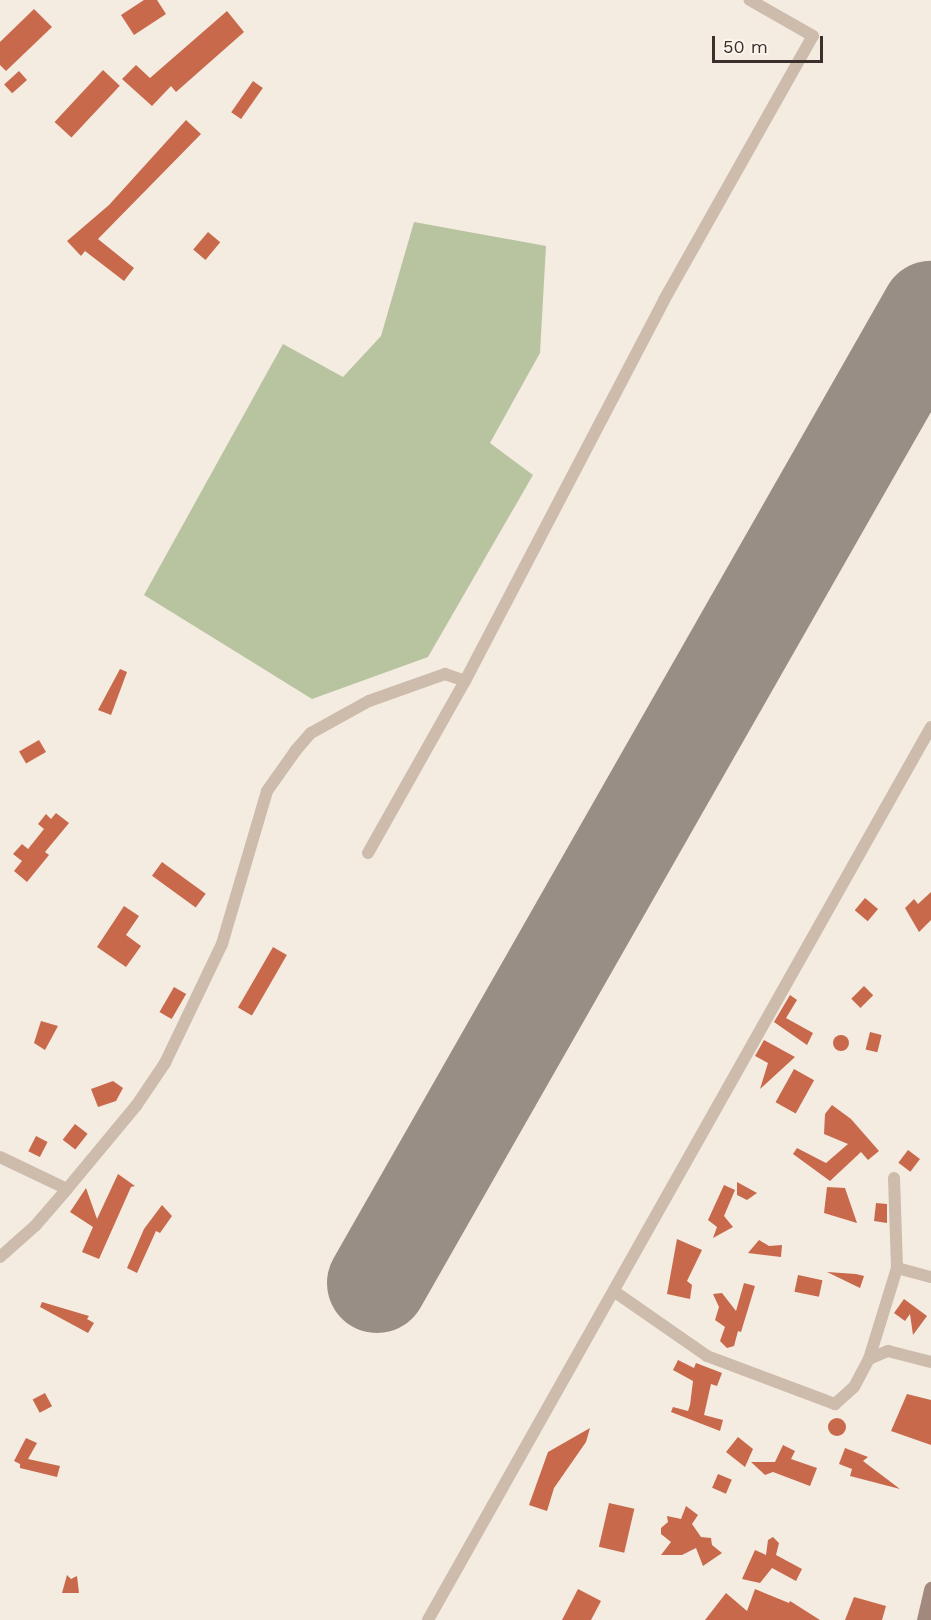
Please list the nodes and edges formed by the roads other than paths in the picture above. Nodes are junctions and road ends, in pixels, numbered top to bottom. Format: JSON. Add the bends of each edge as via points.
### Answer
{"nodes":[{"id":1,"x":750,"y":0,"type":"edge"},
{"id":2,"x":465,"y":681,"type":"junction"},
{"id":3,"x":931,"y":727,"type":"edge"},
{"id":4,"x":368,"y":853,"type":"dead end"},
{"id":5,"x":0,"y":1157,"type":"edge"},
{"id":6,"x":894,"y":1178,"type":"dead end"},
{"id":7,"x":67,"y":1189,"type":"junction"},
{"id":8,"x":0,"y":1257,"type":"edge"},
{"id":9,"x":897,"y":1268,"type":"junction"},
{"id":10,"x":931,"y":1276,"type":"edge"},
{"id":11,"x":615,"y":1292,"type":"junction"},
{"id":12,"x":869,"y":1359,"type":"junction"},
{"id":13,"x":931,"y":1362,"type":"edge"},
{"id":14,"x":931,"y":1589,"type":"edge"},
{"id":15,"x":428,"y":1620,"type":"edge"},
{"id":16,"x":924,"y":1620,"type":"edge"}],
"edges":[{"from":1,"to":2,"type":"street","via":[[813,36],[664,300]]},
{"from":2,"to":4,"type":"street"},
{"from":2,"to":7,"type":"street","via":[[445,674],[369,700],[311,734],[296,750],[267,791],[222,945],[199,999],[154,1080]]},
{"from":3,"to":11,"type":"street"},
{"from":5,"to":7,"type":"street"},
{"from":6,"to":9,"type":"street"},
{"from":7,"to":8,"type":"street","via":[[35,1226]]},
{"from":9,"to":10,"type":"street"},
{"from":9,"to":12,"type":"street"},
{"from":11,"to":12,"type":"street","via":[[707,1356],[836,1404],[854,1387]]},
{"from":11,"to":15,"type":"street"},
{"from":12,"to":13,"type":"street","via":[[888,1351]]},
{"from":14,"to":16,"type":"main road"}]}
